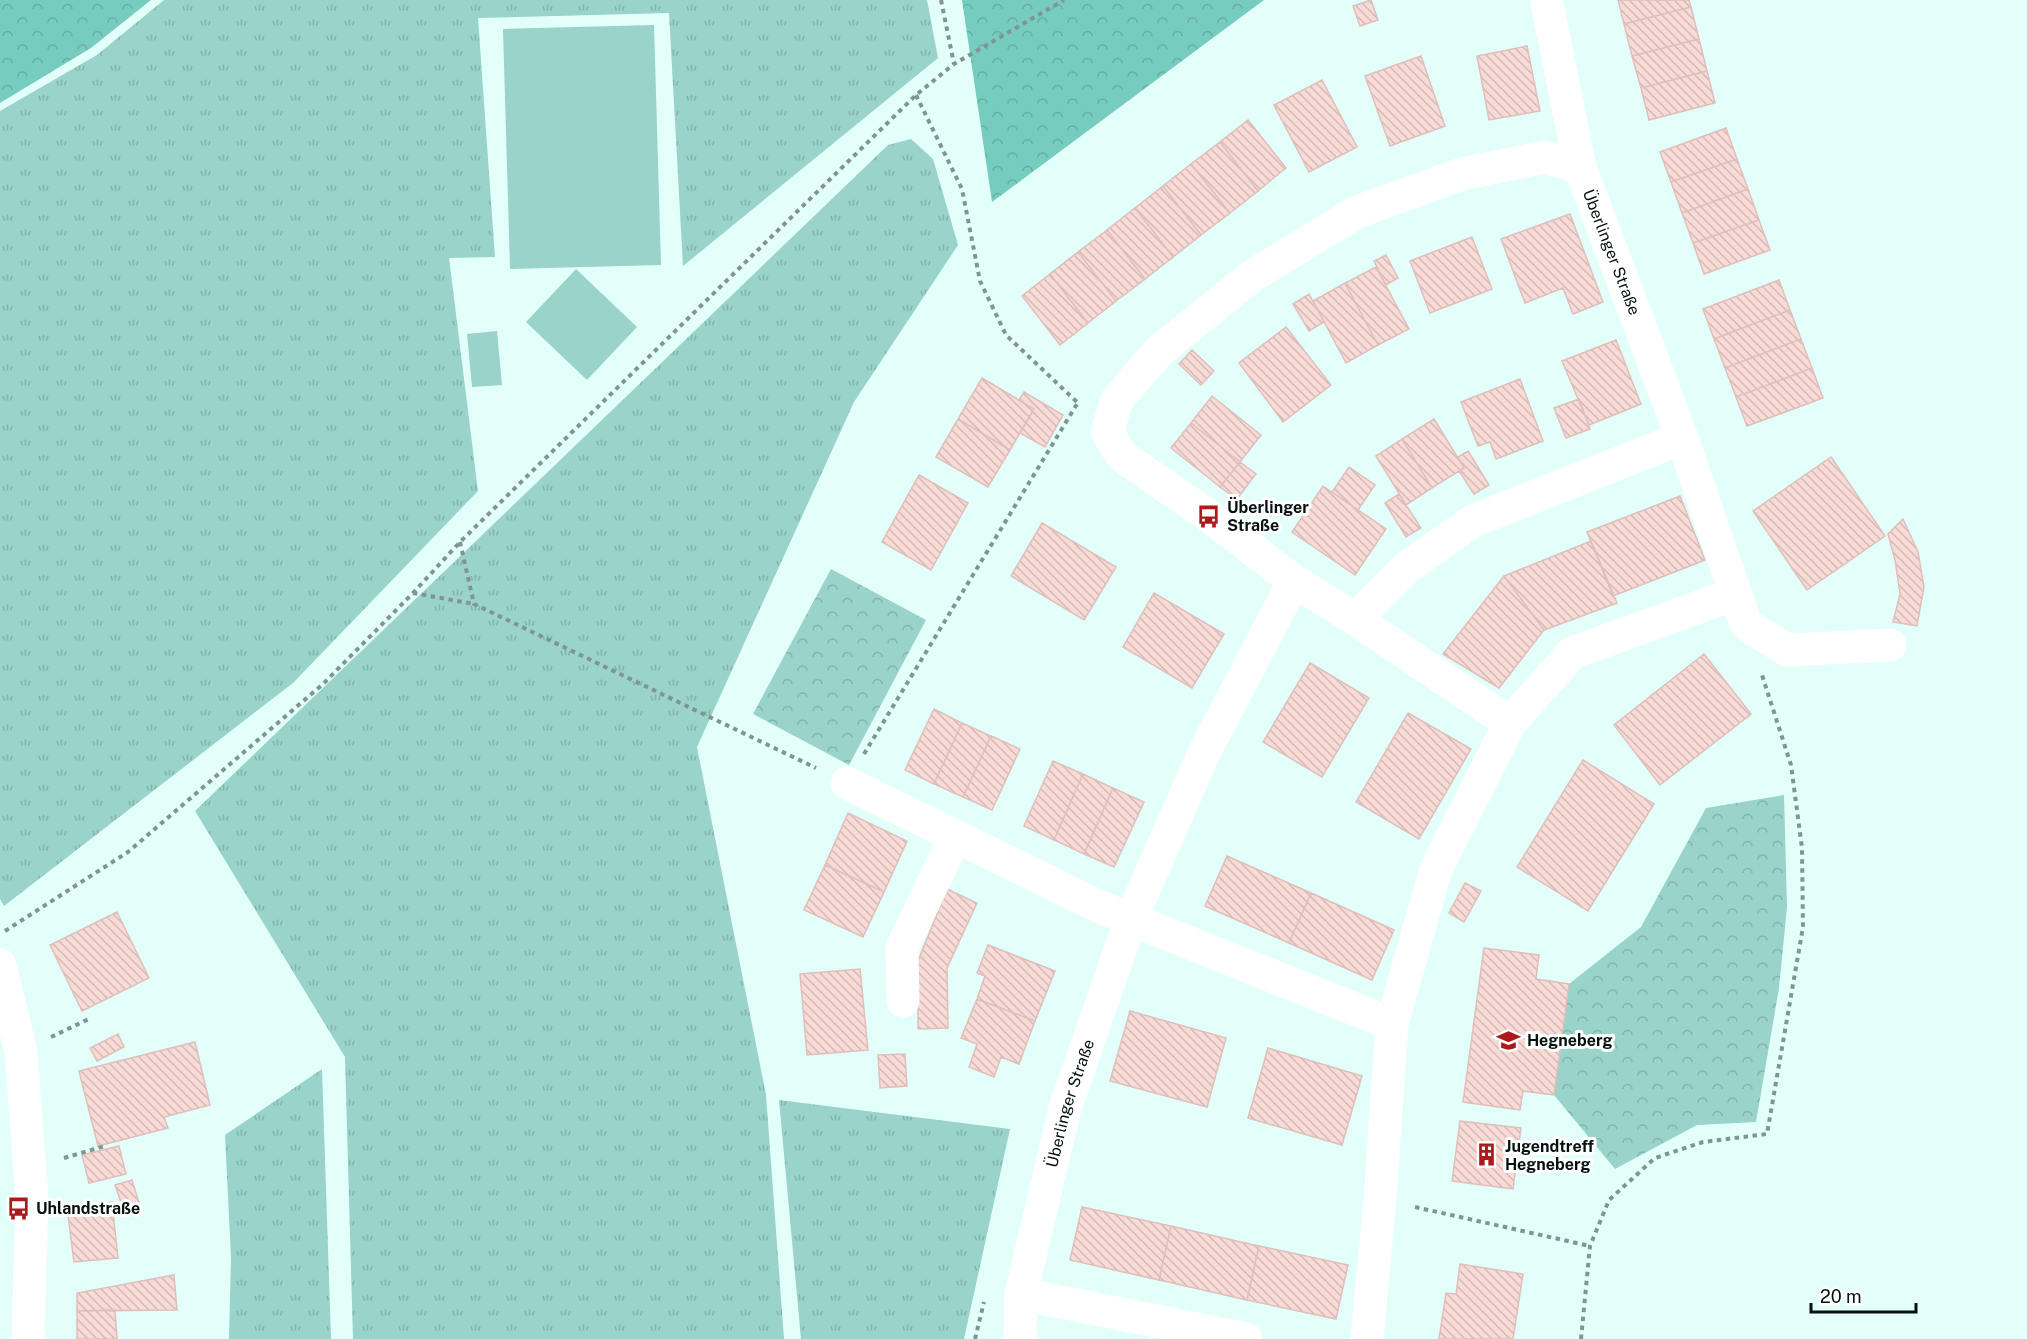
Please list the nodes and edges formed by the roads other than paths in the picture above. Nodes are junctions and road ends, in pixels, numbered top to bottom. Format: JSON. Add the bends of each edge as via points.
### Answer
{"nodes":[{"id":1,"x":1547,"y":3,"type":"dead end"},
{"id":2,"x":1580,"y":167,"type":"junction"},
{"id":3,"x":1682,"y":438,"type":"junction"},
{"id":4,"x":1294,"y":581,"type":"junction"},
{"id":5,"x":1740,"y":609,"type":"junction"},
{"id":6,"x":1355,"y":619,"type":"junction"},
{"id":7,"x":1890,"y":645,"type":"dead end"},
{"id":8,"x":1510,"y":723,"type":"junction"},
{"id":9,"x":847,"y":783,"type":"road end"},
{"id":10,"x":955,"y":837,"type":"junction"},
{"id":11,"x":1131,"y":919,"type":"junction"},
{"id":12,"x":0,"y":965,"type":"edge"},
{"id":13,"x":903,"y":1001,"type":"dead end"},
{"id":14,"x":1392,"y":1024,"type":"junction"},
{"id":15,"x":1021,"y":1294,"type":"junction"},
{"id":16,"x":28,"y":1339,"type":"edge"},
{"id":17,"x":1020,"y":1339,"type":"edge"},
{"id":18,"x":1246,"y":1339,"type":"edge"},
{"id":19,"x":1367,"y":1339,"type":"edge"}],
"edges":[{"from":1,"to":2,"type":"street","name":"Überlinger Straße"},
{"from":2,"to":3,"type":"street","name":"Überlinger Straße"},
{"from":2,"to":4,"type":"street","name":"Überlinger Straße","via":[[1544,157],[1462,174],[1357,212],[1252,276],[1159,351],[1117,400],[1107,432],[1122,456]]},
{"from":3,"to":5,"type":"street","name":"Überlinger Straße"},
{"from":3,"to":6,"type":"street","via":[[1473,521],[1406,568]]},
{"from":4,"to":6,"type":"street"},
{"from":4,"to":11,"type":"street","name":"Überlinger Straße","via":[[1204,753]]},
{"from":5,"to":7,"type":"street","via":[[1787,650]]},
{"from":5,"to":8,"type":"street","via":[[1572,653]]},
{"from":6,"to":8,"type":"street"},
{"from":8,"to":14,"type":"street","via":[[1436,869]]},
{"from":9,"to":10,"type":"street"},
{"from":10,"to":11,"type":"street"},
{"from":10,"to":13,"type":"street","via":[[902,948]]},
{"from":11,"to":14,"type":"street"},
{"from":11,"to":15,"type":"street","name":"Überlinger Straße","via":[[1065,1108]]},
{"from":12,"to":16,"type":"street","via":[[21,1052],[32,1197]]},
{"from":14,"to":19,"type":"street"},
{"from":15,"to":17,"type":"street","name":"Überlinger Straße"},
{"from":15,"to":18,"type":"street"}]}
